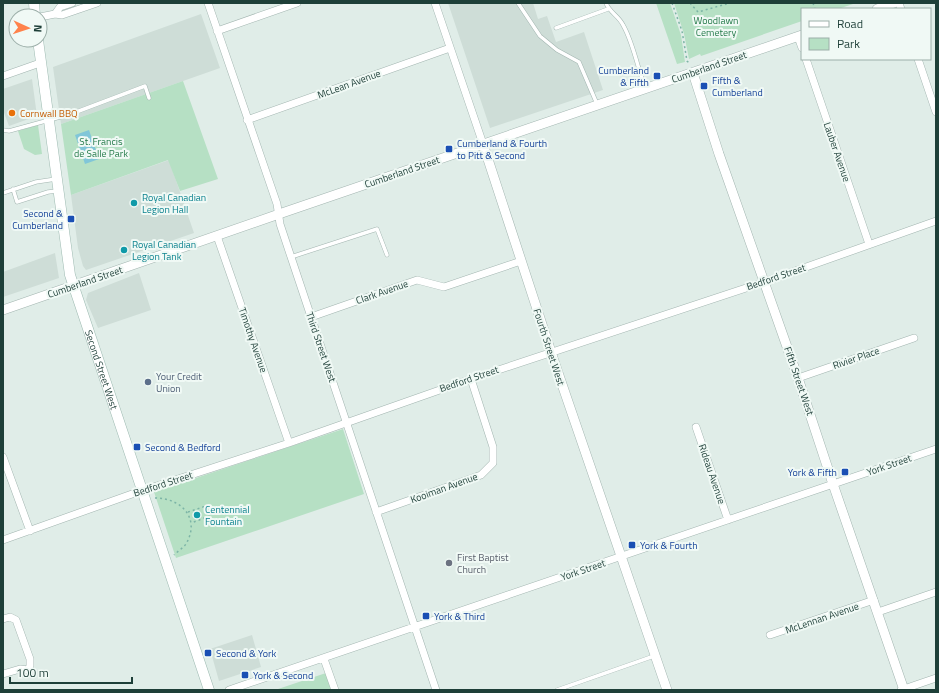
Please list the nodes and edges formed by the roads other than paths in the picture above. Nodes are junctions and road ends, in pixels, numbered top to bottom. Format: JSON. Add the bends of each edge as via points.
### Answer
{"nodes":[{"id":1,"x":72,"y":3,"type":"edge"},
{"id":2,"x":97,"y":3,"type":"edge"},
{"id":3,"x":208,"y":3,"type":"edge"},
{"id":4,"x":297,"y":3,"type":"edge"},
{"id":5,"x":435,"y":3,"type":"edge"},
{"id":6,"x":518,"y":3,"type":"edge"},
{"id":7,"x":606,"y":3,"type":"edge"},
{"id":8,"x":894,"y":3,"type":"edge"},
{"id":9,"x":880,"y":8,"type":"edge"},
{"id":10,"x":608,"y":9,"type":"junction"},
{"id":11,"x":54,"y":14,"type":"junction"},
{"id":12,"x":48,"y":15,"type":"edge"},
{"id":13,"x":556,"y":28,"type":"dead end"},
{"id":14,"x":217,"y":31,"type":"junction"},
{"id":15,"x":800,"y":36,"type":"edge"},
{"id":16,"x":39,"y":48,"type":"edge"},
{"id":17,"x":450,"y":48,"type":"junction"},
{"id":18,"x":806,"y":60,"type":"edge"},
{"id":19,"x":918,"y":60,"type":"edge"},
{"id":20,"x":40,"y":62,"type":"junction"},
{"id":21,"x":693,"y":72,"type":"junction"},
{"id":22,"x":3,"y":76,"type":"edge"},
{"id":23,"x":645,"y":89,"type":"junction"},
{"id":24,"x":149,"y":98,"type":"dead end"},
{"id":25,"x":597,"y":106,"type":"junction"},
{"id":26,"x":936,"y":112,"type":"edge"},
{"id":27,"x":48,"y":120,"type":"junction"},
{"id":28,"x":247,"y":120,"type":"junction"},
{"id":29,"x":3,"y":130,"type":"edge"},
{"id":30,"x":483,"y":144,"type":"junction"},
{"id":31,"x":56,"y":179,"type":"junction"},
{"id":32,"x":13,"y":189,"type":"junction"},
{"id":33,"x":58,"y":191,"type":"junction"},
{"id":34,"x":3,"y":192,"type":"edge"},
{"id":35,"x":278,"y":214,"type":"junction"},
{"id":36,"x":936,"y":221,"type":"edge"},
{"id":37,"x":217,"y":236,"type":"junction"},
{"id":38,"x":869,"y":244,"type":"junction"},
{"id":39,"x":387,"y":255,"type":"dead end"},
{"id":40,"x":291,"y":257,"type":"junction"},
{"id":41,"x":521,"y":261,"type":"junction"},
{"id":42,"x":764,"y":282,"type":"junction"},
{"id":43,"x":72,"y":286,"type":"junction"},
{"id":44,"x":4,"y":308,"type":"edge"},
{"id":45,"x":311,"y":317,"type":"junction"},
{"id":46,"x":914,"y":338,"type":"dead end"},
{"id":47,"x":551,"y":352,"type":"junction"},
{"id":48,"x":471,"y":378,"type":"junction"},
{"id":49,"x":798,"y":378,"type":"junction"},
{"id":50,"x":346,"y":422,"type":"junction"},
{"id":51,"x":696,"y":427,"type":"dead end"},
{"id":52,"x":289,"y":443,"type":"junction"},
{"id":53,"x":936,"y":449,"type":"edge"},
{"id":54,"x":3,"y":456,"type":"edge"},
{"id":55,"x":833,"y":484,"type":"junction"},
{"id":56,"x":142,"y":491,"type":"junction"},
{"id":57,"x":376,"y":512,"type":"junction"},
{"id":58,"x":728,"y":520,"type":"junction"},
{"id":59,"x":30,"y":531,"type":"junction"},
{"id":60,"x":3,"y":540,"type":"edge"},
{"id":61,"x":620,"y":557,"type":"junction"},
{"id":62,"x":936,"y":592,"type":"edge"},
{"id":63,"x":874,"y":600,"type":"junction"},
{"id":64,"x":878,"y":612,"type":"junction"},
{"id":65,"x":3,"y":619,"type":"edge"},
{"id":66,"x":415,"y":627,"type":"junction"},
{"id":67,"x":770,"y":635,"type":"dead end"},
{"id":68,"x":655,"y":656,"type":"junction"},
{"id":69,"x":324,"y":659,"type":"junction"},
{"id":70,"x":3,"y":674,"type":"edge"},
{"id":71,"x":936,"y":678,"type":"edge"},
{"id":72,"x":209,"y":690,"type":"edge"},
{"id":73,"x":229,"y":690,"type":"edge"},
{"id":74,"x":335,"y":690,"type":"edge"},
{"id":75,"x":436,"y":690,"type":"edge"},
{"id":76,"x":556,"y":690,"type":"edge"},
{"id":77,"x":667,"y":690,"type":"edge"},
{"id":78,"x":903,"y":690,"type":"edge"}],
"edges":[{"from":1,"to":11,"type":"street","via":[[60,7]]},
{"from":2,"to":11,"type":"street","via":[[62,15]]},
{"from":3,"to":14,"type":"street","name":"Third Street West"},
{"from":4,"to":14,"type":"street"},
{"from":5,"to":17,"type":"street","name":"Fourth Street West"},
{"from":6,"to":25,"type":"lane","via":[[540,36],[557,50],[579,62]]},
{"from":7,"to":10,"type":"lane"},
{"from":8,"to":9,"type":"street"},
{"from":10,"to":13,"type":"lane"},
{"from":10,"to":23,"type":"lane","via":[[617,15],[624,26]]},
{"from":11,"to":12,"type":"street"},
{"from":14,"to":28,"type":"street","name":"Third Street West"},
{"from":15,"to":21,"type":"street","name":"Cumberland Street"},
{"from":16,"to":20,"type":"main road","name":"Second Street West"},
{"from":17,"to":28,"type":"street","name":"McLean Avenue"},
{"from":17,"to":30,"type":"street","name":"Fourth Street West"},
{"from":18,"to":38,"type":"street","name":"Lauber Avenue"},
{"from":19,"to":26,"type":"street"},
{"from":20,"to":22,"type":"street"},
{"from":20,"to":27,"type":"main road","name":"Second Street West"},
{"from":21,"to":23,"type":"street","name":"Cumberland Street"},
{"from":21,"to":42,"type":"street","name":"Fifth Street West"},
{"from":23,"to":25,"type":"street","name":"Cumberland Street"},
{"from":24,"to":27,"type":"lane","via":[[145,86]]},
{"from":25,"to":30,"type":"street","name":"Cumberland Street"},
{"from":27,"to":29,"type":"lane","via":[[9,131]]},
{"from":27,"to":31,"type":"main road","name":"Second Street West"},
{"from":28,"to":35,"type":"street","name":"Third Street West","via":[[277,204]]},
{"from":30,"to":35,"type":"street","name":"Cumberland Street"},
{"from":30,"to":41,"type":"street","name":"Fourth Street West"},
{"from":31,"to":32,"type":"lane"},
{"from":31,"to":33,"type":"main road","name":"Second Street West"},
{"from":32,"to":33,"type":"lane","via":[[17,202]]},
{"from":32,"to":34,"type":"lane"},
{"from":33,"to":43,"type":"main road","name":"Second Street West"},
{"from":35,"to":37,"type":"street","name":"Cumberland Street"},
{"from":35,"to":40,"type":"street","name":"Third Street West"},
{"from":36,"to":38,"type":"street","name":"Bedford Street"},
{"from":37,"to":43,"type":"street","name":"Cumberland Street"},
{"from":37,"to":52,"type":"street","name":"Timothy Avenue"},
{"from":38,"to":42,"type":"street","name":"Bedford Street"},
{"from":39,"to":40,"type":"lane","via":[[377,229]]},
{"from":40,"to":45,"type":"street","name":"Third Street West"},
{"from":41,"to":45,"type":"street","name":"Clark Avenue","via":[[444,287],[417,280]]},
{"from":41,"to":47,"type":"street","name":"Fourth Street West"},
{"from":42,"to":47,"type":"street","name":"Bedford Street"},
{"from":42,"to":49,"type":"street","name":"Fifth Street West"},
{"from":43,"to":44,"type":"street","name":"Cumberland Street"},
{"from":43,"to":56,"type":"main road","name":"Second Street West"},
{"from":45,"to":50,"type":"street","name":"Third Street West"},
{"from":46,"to":49,"type":"street","name":"Rivier Place"},
{"from":47,"to":48,"type":"street","name":"Bedford Street"},
{"from":47,"to":61,"type":"street","name":"Fourth Street West"},
{"from":48,"to":50,"type":"street","name":"Bedford Street"},
{"from":48,"to":57,"type":"street","name":"Kooiman Avenue","via":[[493,447],[493,463],[481,475]]},
{"from":49,"to":55,"type":"street","name":"Fifth Street West"},
{"from":50,"to":52,"type":"street","name":"Bedford Street"},
{"from":50,"to":57,"type":"street","name":"Third Street West"},
{"from":51,"to":58,"type":"street","name":"Rideau Avenue"},
{"from":52,"to":56,"type":"street","name":"Bedford Street"},
{"from":53,"to":55,"type":"street","name":"York Street"},
{"from":54,"to":59,"type":"street"},
{"from":55,"to":58,"type":"street","name":"York Street"},
{"from":55,"to":63,"type":"street","name":"Fifth Street West"},
{"from":56,"to":59,"type":"street","name":"Bedford Street"},
{"from":56,"to":72,"type":"main road","name":"Second Street West"},
{"from":57,"to":66,"type":"street","name":"Third Street West"},
{"from":58,"to":61,"type":"street","name":"York Street"},
{"from":59,"to":60,"type":"street","name":"Bedford Street"},
{"from":61,"to":66,"type":"street","name":"York Street"},
{"from":61,"to":68,"type":"street","name":"Fourth Street West"},
{"from":62,"to":64,"type":"street"},
{"from":63,"to":64,"type":"street","name":"Fifth Street West"},
{"from":63,"to":67,"type":"street","name":"McLennan Avenue"},
{"from":64,"to":78,"type":"street","name":"Fifth Street West"},
{"from":65,"to":70,"type":"street","via":[[10,617],[16,620],[31,662],[28,670],[20,669]]},
{"from":66,"to":69,"type":"street","name":"York Street"},
{"from":66,"to":75,"type":"street","name":"Third Street West"},
{"from":68,"to":76,"type":"lane"},
{"from":68,"to":77,"type":"street","name":"Fourth Street West"},
{"from":69,"to":73,"type":"street","name":"York Street"},
{"from":69,"to":74,"type":"street"},
{"from":71,"to":78,"type":"street"}]}
